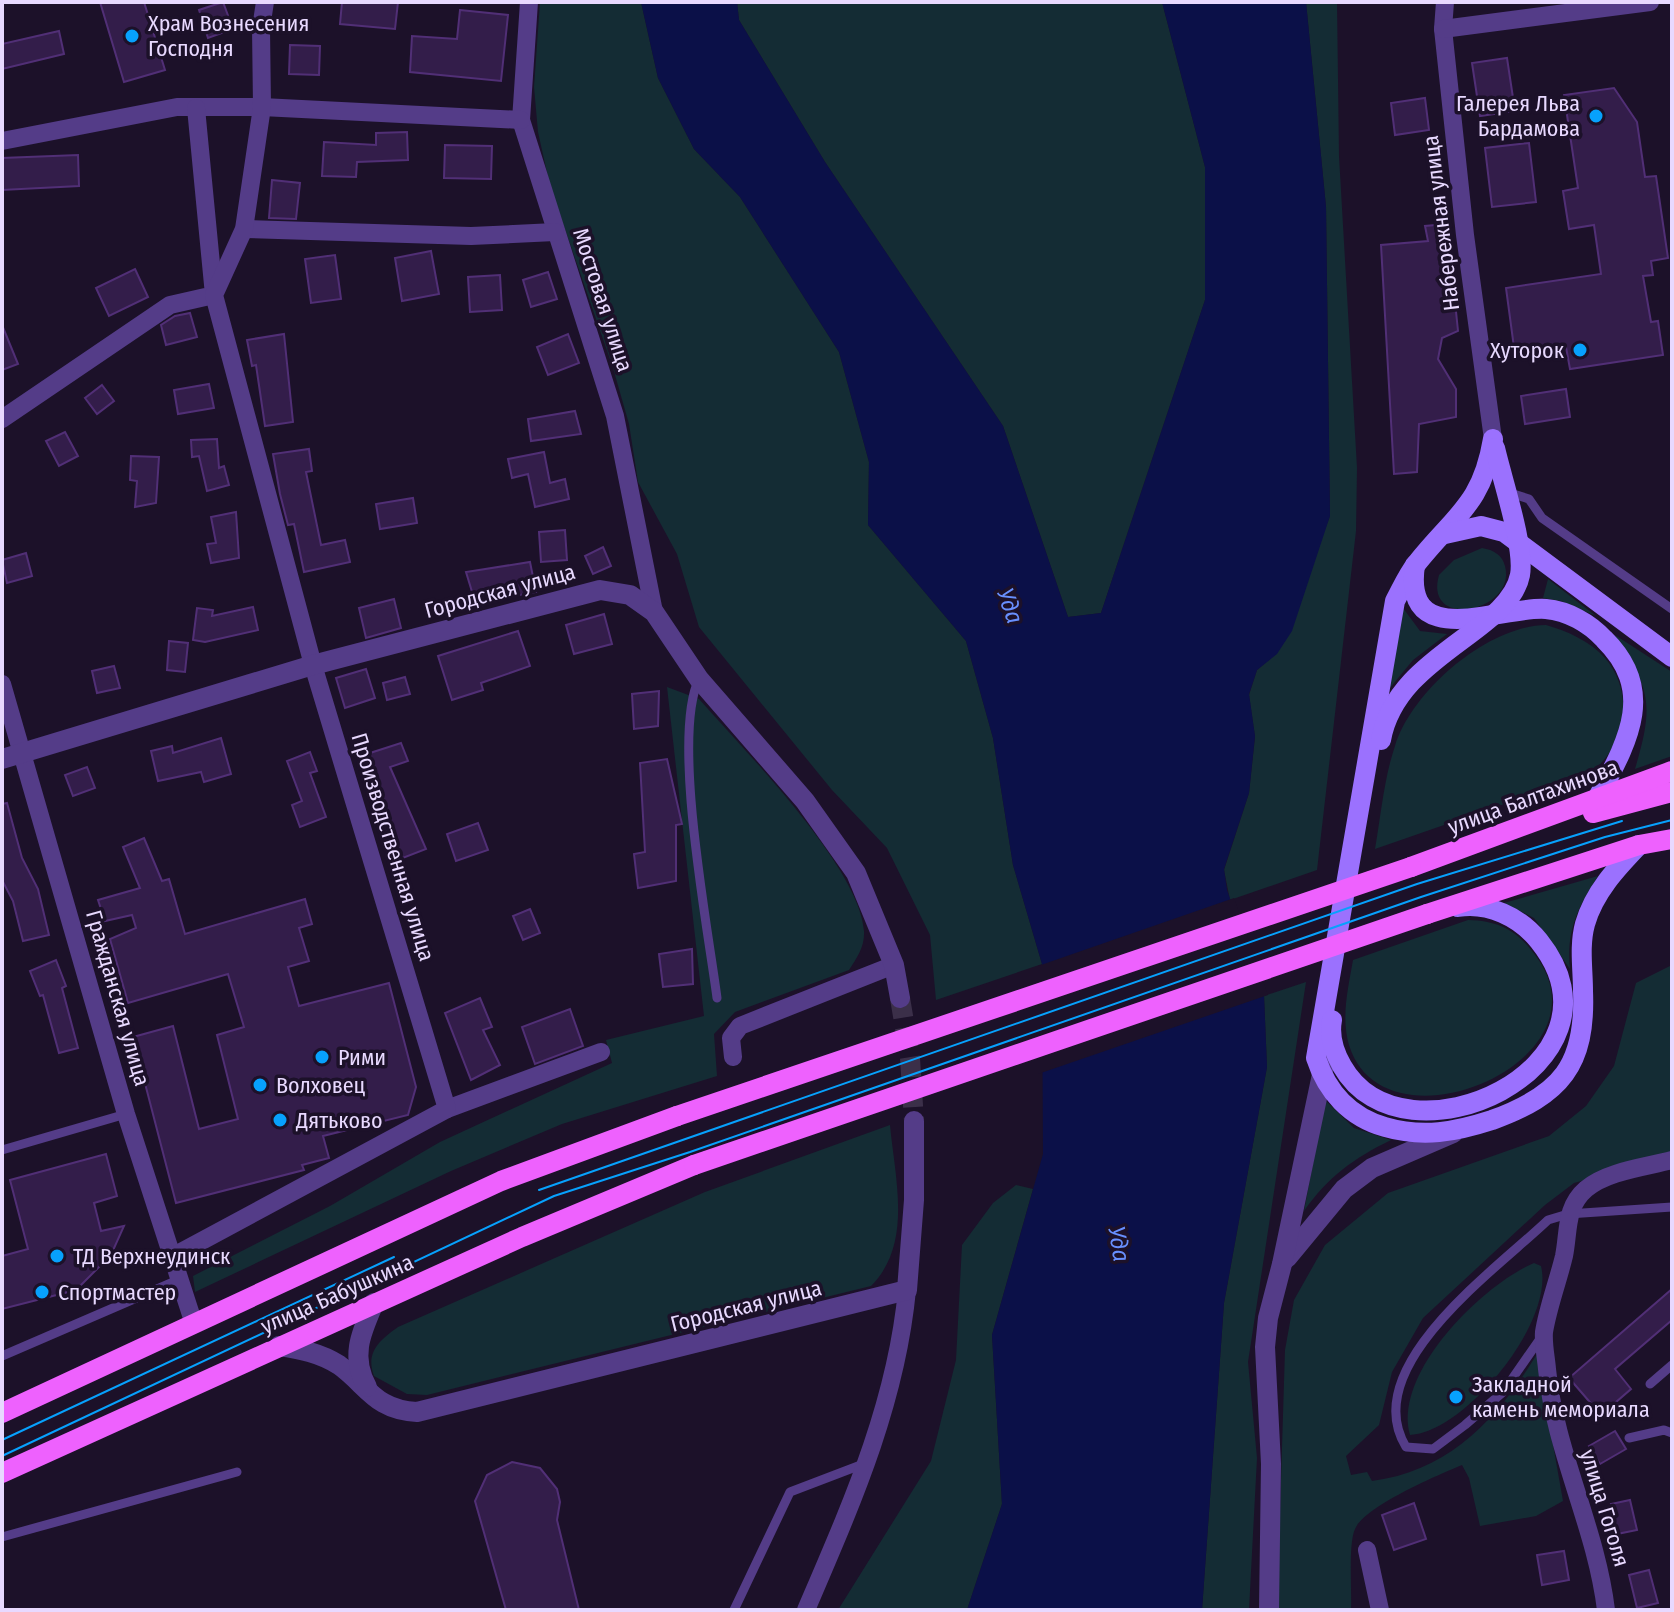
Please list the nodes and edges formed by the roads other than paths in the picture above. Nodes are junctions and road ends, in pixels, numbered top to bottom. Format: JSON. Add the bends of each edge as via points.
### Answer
{"nodes":[{"id":1,"x":250,"y":2,"type":"edge"},
{"id":2,"x":265,"y":2,"type":"edge"},
{"id":3,"x":529,"y":2,"type":"edge"},
{"id":4,"x":1445,"y":2,"type":"edge"},
{"id":5,"x":1650,"y":2,"type":"edge"},
{"id":6,"x":261,"y":28,"type":"junction"},
{"id":7,"x":1443,"y":29,"type":"junction"},
{"id":8,"x":262,"y":107,"type":"junction"},
{"id":9,"x":196,"y":108,"type":"junction"},
{"id":10,"x":521,"y":120,"type":"junction"},
{"id":11,"x":2,"y":141,"type":"edge"},
{"id":12,"x":244,"y":229,"type":"junction"},
{"id":13,"x":555,"y":232,"type":"junction"},
{"id":14,"x":214,"y":295,"type":"junction"},
{"id":15,"x":2,"y":419,"type":"edge"},
{"id":16,"x":1493,"y":439,"type":"junction"},
{"id":17,"x":1506,"y":492,"type":"junction"},
{"id":18,"x":1441,"y":536,"type":"junction"},
{"id":19,"x":1515,"y":539,"type":"junction"},
{"id":20,"x":1415,"y":565,"type":"junction"},
{"id":21,"x":1672,"y":609,"type":"edge"},
{"id":22,"x":654,"y":612,"type":"junction"},
{"id":23,"x":1487,"y":619,"type":"junction"},
{"id":24,"x":1672,"y":657,"type":"edge"},
{"id":25,"x":313,"y":665,"type":"junction"},
{"id":26,"x":699,"y":679,"type":"junction"},
{"id":27,"x":2,"y":684,"type":"edge"},
{"id":28,"x":12,"y":756,"type":"edge"},
{"id":29,"x":1672,"y":771,"type":"edge"},
{"id":30,"x":1672,"y":792,"type":"edge"},
{"id":31,"x":1597,"y":799,"type":"junction"},
{"id":32,"x":1504,"y":836,"type":"junction"},
{"id":33,"x":1672,"y":839,"type":"edge"},
{"id":34,"x":1639,"y":845,"type":"junction"},
{"id":35,"x":1427,"y":914,"type":"junction"},
{"id":36,"x":894,"y":965,"type":"junction"},
{"id":37,"x":717,"y":998,"type":"dead end"},
{"id":38,"x":900,"y":998,"type":"tunnel mouth"},
{"id":39,"x":1330,"y":1031,"type":"junction"},
{"id":40,"x":601,"y":1052,"type":"dead end"},
{"id":41,"x":733,"y":1057,"type":"dead end"},
{"id":42,"x":1319,"y":1067,"type":"junction"},
{"id":43,"x":447,"y":1109,"type":"junction"},
{"id":44,"x":126,"y":1114,"type":"junction"},
{"id":45,"x":677,"y":1116,"type":"joint"},
{"id":46,"x":914,"y":1121,"type":"tunnel mouth"},
{"id":47,"x":1457,"y":1132,"type":"junction"},
{"id":48,"x":2,"y":1150,"type":"edge"},
{"id":49,"x":1672,"y":1160,"type":"edge"},
{"id":50,"x":1672,"y":1207,"type":"edge"},
{"id":51,"x":1568,"y":1214,"type":"junction"},
{"id":52,"x":170,"y":1258,"type":"junction"},
{"id":53,"x":1282,"y":1264,"type":"junction"},
{"id":54,"x":178,"y":1280,"type":"junction"},
{"id":55,"x":907,"y":1290,"type":"junction"},
{"id":56,"x":374,"y":1303,"type":"junction"},
{"id":57,"x":194,"y":1324,"type":"junction"},
{"id":58,"x":1544,"y":1334,"type":"junction"},
{"id":59,"x":279,"y":1346,"type":"junction"},
{"id":60,"x":2,"y":1356,"type":"edge"},
{"id":61,"x":1672,"y":1365,"type":"edge"},
{"id":62,"x":1650,"y":1384,"type":"dead end"},
{"id":63,"x":372,"y":1398,"type":"junction"},
{"id":64,"x":2,"y":1413,"type":"edge"},
{"id":65,"x":1672,"y":1433,"type":"edge"},
{"id":66,"x":1629,"y":1438,"type":"dead end"},
{"id":67,"x":868,"y":1463,"type":"junction"},
{"id":68,"x":237,"y":1472,"type":"dead end"},
{"id":69,"x":2,"y":1473,"type":"edge"},
{"id":70,"x":2,"y":1537,"type":"edge"},
{"id":71,"x":1367,"y":1550,"type":"dead end"},
{"id":72,"x":734,"y":1610,"type":"edge"},
{"id":73,"x":806,"y":1610,"type":"edge"},
{"id":74,"x":1269,"y":1610,"type":"edge"},
{"id":75,"x":1380,"y":1610,"type":"edge"},
{"id":76,"x":1606,"y":1610,"type":"edge"}],
"edges":[{"from":1,"to":6,"type":"street"},
{"from":2,"to":6,"type":"street"},
{"from":3,"to":10,"type":"street","name":"Мостовая улица"},
{"from":4,"to":7,"type":"street","name":"Набережная улица"},
{"from":5,"to":7,"type":"street"},
{"from":6,"to":8,"type":"street"},
{"from":7,"to":16,"type":"street","name":"Набережная улица"},
{"from":8,"to":9,"type":"street"},
{"from":8,"to":10,"type":"street"},
{"from":8,"to":12,"type":"street"},
{"from":9,"to":11,"type":"street","via":[[177,107]]},
{"from":9,"to":14,"type":"street","name":"Производственная улица"},
{"from":10,"to":13,"type":"street","name":"Мостовая улица"},
{"from":12,"to":13,"type":"street","via":[[471,236]]},
{"from":12,"to":14,"type":"street"},
{"from":13,"to":22,"type":"street","name":"Мостовая улица","via":[[615,416]]},
{"from":14,"to":15,"type":"street","via":[[170,305]]},
{"from":14,"to":25,"type":"street","name":"Производственная улица"},
{"from":16,"to":17,"type":"main road"},
{"from":16,"to":18,"type":"main road","via":[[1476,495]]},
{"from":17,"to":19,"type":"main road"},
{"from":17,"to":21,"type":"lane","via":[[1529,499],[1542,518]]},
{"from":18,"to":19,"type":"main road","via":[[1481,526]]},
{"from":18,"to":20,"type":"main road"},
{"from":19,"to":23,"type":"main road","via":[[1517,584],[1508,602]]},
{"from":19,"to":24,"type":"main road"},
{"from":20,"to":23,"type":"main road","via":[[1415,589],[1425,608],[1441,618]]},
{"from":20,"to":42,"type":"main road","via":[[1395,601]]},
{"from":22,"to":25,"type":"street","name":"Городская улица","via":[[630,595],[600,590]]},
{"from":22,"to":26,"type":"street","name":"Городская улица"},
{"from":23,"to":31,"type":"main road","via":[[1532,608],[1565,613],[1598,632],[1622,659],[1632,685],[1631,731]]},
{"from":23,"to":39,"type":"main road","via":[[1420,672],[1384,722]]},
{"from":25,"to":28,"type":"street","name":"Городская улица"},
{"from":25,"to":43,"type":"street","name":"Производственная улица"},
{"from":26,"to":36,"type":"street","name":"Городская улица","via":[[805,801],[856,873]]},
{"from":26,"to":37,"type":"lane","via":[[691,693],[687,728],[689,768]]},
{"from":27,"to":28,"type":"street","name":"Гражданская улица"},
{"from":28,"to":44,"type":"street","name":"Гражданская улица"},
{"from":29,"to":31,"type":"main road","name":"улица Балтахинова"},
{"from":30,"to":32,"type":"main road"},
{"from":31,"to":32,"type":"main road","name":"улица Балтахинова"},
{"from":32,"to":45,"type":"main road","name":"улица Балтахинова","bridge":true},
{"from":33,"to":34,"type":"main road"},
{"from":34,"to":35,"type":"main road"},
{"from":34,"to":47,"type":"main road","via":[[1602,887],[1585,923],[1584,1026],[1573,1064],[1533,1103]]},
{"from":35,"to":39,"type":"main road","via":[[1473,904],[1491,908],[1538,939],[1559,977],[1562,995],[1558,1034],[1539,1063],[1514,1085],[1463,1105],[1406,1109],[1370,1096],[1348,1076]]},
{"from":35,"to":56,"type":"main road","name":"улица Бабушкина","bridge":true,"via":[[694,1165]]},
{"from":36,"to":38,"type":"street","name":"Городская улица"},
{"from":36,"to":41,"type":"street","via":[[740,1026],[731,1038]]},
{"from":39,"to":42,"type":"street"},
{"from":40,"to":43,"type":"street"},
{"from":42,"to":47,"type":"main road","via":[[1347,1107],[1377,1125],[1414,1133]]},
{"from":42,"to":53,"type":"street"},
{"from":43,"to":52,"type":"street"},
{"from":44,"to":48,"type":"lane"},
{"from":44,"to":52,"type":"street","name":"Гражданская улица"},
{"from":45,"to":57,"type":"main road","name":"улица Бабушкина","via":[[501,1181]]},
{"from":46,"to":55,"type":"street"},
{"from":47,"to":53,"type":"street","via":[[1372,1168],[1344,1189]]},
{"from":49,"to":51,"type":"street","via":[[1607,1178],[1586,1189]]},
{"from":50,"to":51,"type":"lane"},
{"from":51,"to":58,"type":"street","name":"улица Гоголя"},
{"from":51,"to":58,"type":"lane","via":[[1548,1220],[1427,1333],[1396,1399],[1395,1428],[1406,1447],[1433,1449],[1465,1425],[1503,1392]]},
{"from":52,"to":54,"type":"street","name":"Гражданская улица"},
{"from":53,"to":74,"type":"street","via":[[1265,1347],[1271,1464]]},
{"from":54,"to":57,"type":"street","name":"Гражданская улица"},
{"from":54,"to":60,"type":"lane"},
{"from":55,"to":63,"type":"street","name":"Городская улица","via":[[431,1410],[405,1411]]},
{"from":55,"to":67,"type":"street","via":[[893,1383]]},
{"from":56,"to":59,"type":"main road","name":"улица Бабушкина"},
{"from":56,"to":63,"type":"street","via":[[357,1343],[361,1377]]},
{"from":57,"to":64,"type":"main road","name":"улица Бабушкина"},
{"from":58,"to":76,"type":"street","name":"улица Гоголя","via":[[1549,1390],[1566,1467],[1602,1576]]},
{"from":59,"to":63,"type":"street","via":[[309,1350],[340,1366]]},
{"from":59,"to":69,"type":"main road","name":"улица Бабушкина"},
{"from":61,"to":62,"type":"lane"},
{"from":65,"to":66,"type":"lane"},
{"from":67,"to":72,"type":"lane","via":[[790,1492]]},
{"from":67,"to":73,"type":"street"},
{"from":68,"to":70,"type":"lane"},
{"from":71,"to":75,"type":"street"}]}
